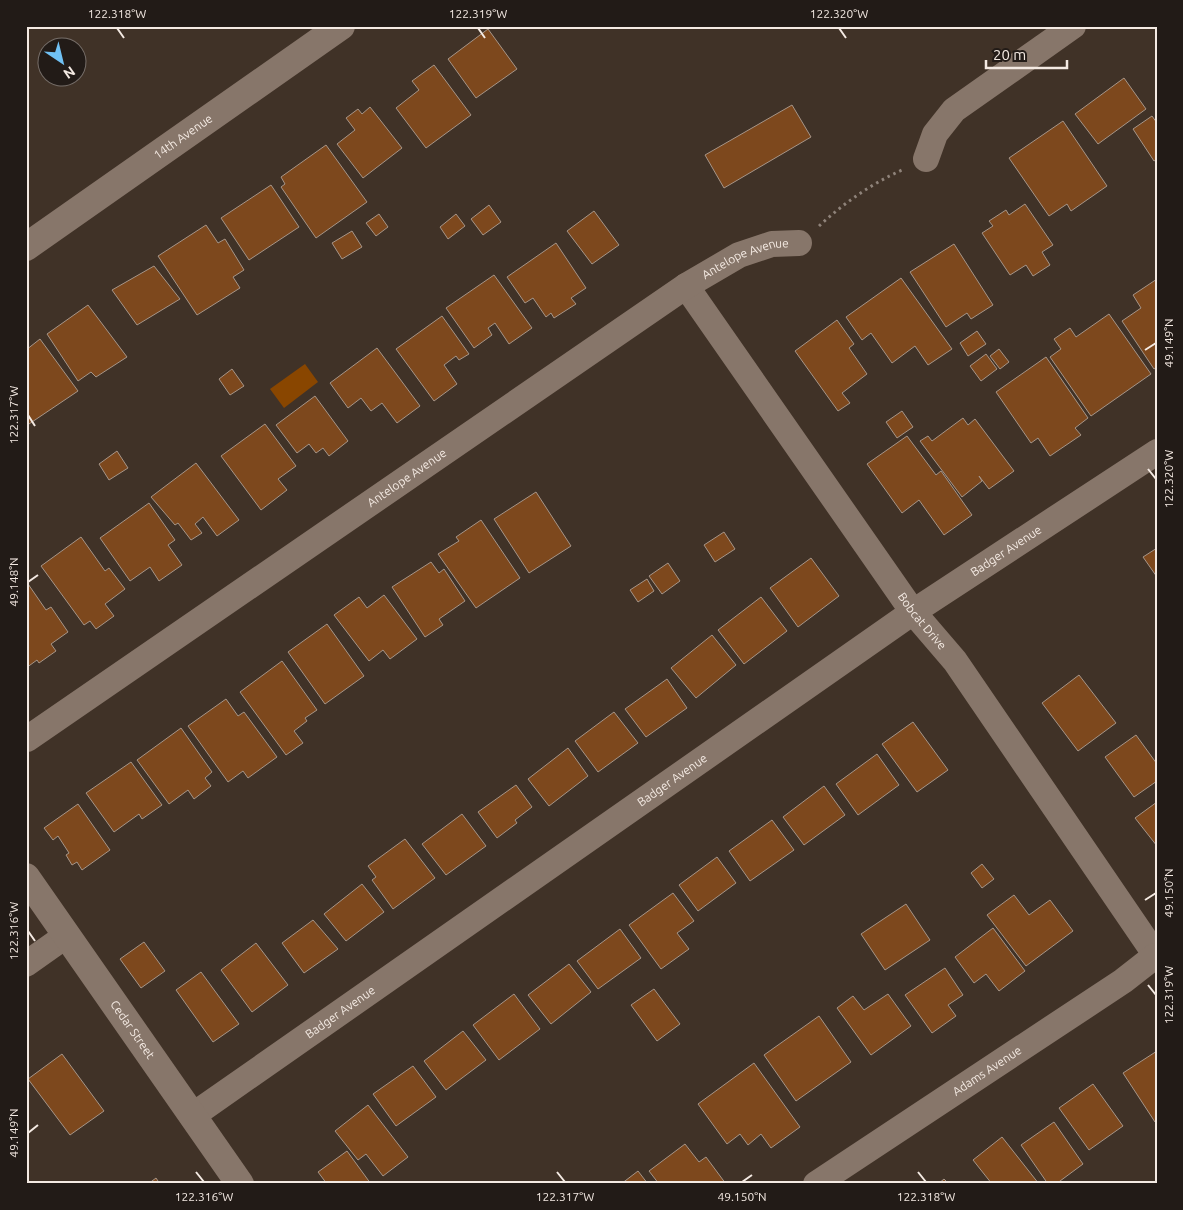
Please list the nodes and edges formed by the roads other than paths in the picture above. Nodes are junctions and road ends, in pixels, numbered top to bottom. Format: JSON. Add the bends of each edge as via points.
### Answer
{"nodes":[{"id":1,"x":341,"y":26,"type":"edge"},
{"id":2,"x":1073,"y":26,"type":"edge"},
{"id":3,"x":926,"y":159,"type":"road end"},
{"id":4,"x":799,"y":243,"type":"road end"},
{"id":5,"x":26,"y":248,"type":"edge"},
{"id":6,"x":686,"y":286,"type":"junction"},
{"id":7,"x":1157,"y":452,"type":"edge"},
{"id":8,"x":914,"y":612,"type":"junction"},
{"id":9,"x":27,"y":739,"type":"edge"},
{"id":10,"x":26,"y":877,"type":"edge"},
{"id":11,"x":67,"y":935,"type":"junction"},
{"id":12,"x":1156,"y":956,"type":"edge"},
{"id":13,"x":26,"y":964,"type":"edge"},
{"id":14,"x":192,"y":1116,"type":"junction"},
{"id":15,"x":240,"y":1184,"type":"edge"},
{"id":16,"x":816,"y":1184,"type":"edge"}],
"edges":[{"from":1,"to":5,"type":"street","name":"14th Avenue"},
{"from":2,"to":3,"type":"street","via":[[954,110],[935,134]]},
{"from":4,"to":6,"type":"street","name":"Antelope Avenue","via":[[772,244],[739,255]]},
{"from":6,"to":8,"type":"street","name":"Bobcat Drive"},
{"from":6,"to":9,"type":"street","name":"Antelope Avenue"},
{"from":7,"to":8,"type":"street","name":"Badger Avenue"},
{"from":8,"to":12,"type":"street","name":"Bobcat Drive","via":[[955,661]]},
{"from":8,"to":14,"type":"street","name":"Badger Avenue"},
{"from":10,"to":11,"type":"street","name":"Cedar Street"},
{"from":11,"to":13,"type":"street"},
{"from":11,"to":14,"type":"street","name":"Cedar Street"},
{"from":12,"to":16,"type":"street","name":"Adams Avenue"},
{"from":14,"to":15,"type":"street","name":"Cedar Street"}]}
